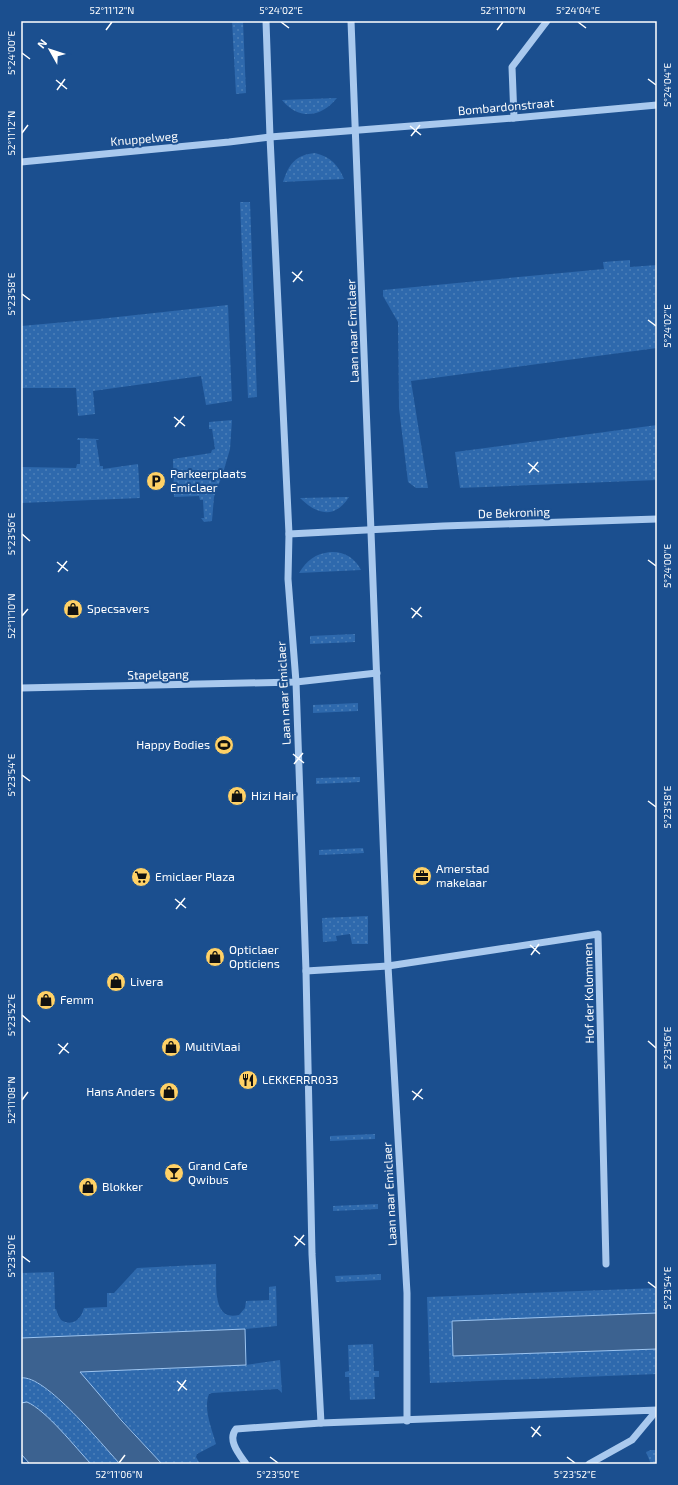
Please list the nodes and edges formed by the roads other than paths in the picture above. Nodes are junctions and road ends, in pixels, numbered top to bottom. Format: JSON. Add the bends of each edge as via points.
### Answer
{"nodes":[{"id":1,"x":266,"y":21,"type":"edge"},
{"id":2,"x":351,"y":21,"type":"edge"},
{"id":3,"x":547,"y":21,"type":"edge"},
{"id":4,"x":657,"y":105,"type":"edge"},
{"id":5,"x":514,"y":118,"type":"junction"},
{"id":6,"x":356,"y":131,"type":"junction"},
{"id":7,"x":270,"y":137,"type":"junction"},
{"id":8,"x":21,"y":162,"type":"edge"},
{"id":9,"x":657,"y":520,"type":"edge"},
{"id":10,"x":371,"y":531,"type":"junction"},
{"id":11,"x":288,"y":534,"type":"junction"},
{"id":12,"x":377,"y":673,"type":"junction"},
{"id":13,"x":296,"y":682,"type":"junction"},
{"id":14,"x":21,"y":688,"type":"edge"},
{"id":15,"x":388,"y":966,"type":"junction"},
{"id":16,"x":306,"y":971,"type":"junction"},
{"id":17,"x":606,"y":1264,"type":"dead end"},
{"id":18,"x":657,"y":1410,"type":"edge"},
{"id":19,"x":407,"y":1421,"type":"junction"},
{"id":20,"x":321,"y":1423,"type":"junction"},
{"id":21,"x":246,"y":1464,"type":"edge"},
{"id":22,"x":589,"y":1464,"type":"edge"}],
"edges":[{"from":1,"to":7,"type":"street","name":"Laan naar Emiclaer"},
{"from":2,"to":6,"type":"street","name":"Laan naar Emiclaer"},
{"from":3,"to":5,"type":"street","via":[[512,67]]},
{"from":4,"to":5,"type":"street","name":"Bombardonstraat"},
{"from":5,"to":6,"type":"street","name":"Bombardonstraat"},
{"from":6,"to":7,"type":"street"},
{"from":6,"to":10,"type":"street","name":"Laan naar Emiclaer"},
{"from":7,"to":8,"type":"street","name":"Knuppelweg"},
{"from":7,"to":11,"type":"street","name":"Laan naar Emiclaer"},
{"from":9,"to":10,"type":"street","name":"De Bekroning","via":[[443,526]]},
{"from":10,"to":11,"type":"street"},
{"from":10,"to":12,"type":"street","name":"Laan naar Emiclaer"},
{"from":11,"to":13,"type":"street","name":"Laan naar Emiclaer","via":[[288,579]]},
{"from":12,"to":13,"type":"street","name":"Stapelgang"},
{"from":12,"to":15,"type":"street","name":"Laan naar Emiclaer"},
{"from":13,"to":14,"type":"street","name":"Stapelgang"},
{"from":13,"to":16,"type":"street","name":"Laan naar Emiclaer"},
{"from":15,"to":16,"type":"street"},
{"from":15,"to":17,"type":"street","name":"Hof der Kolommen","via":[[598,934]]},
{"from":15,"to":19,"type":"street","name":"Laan naar Emiclaer","via":[[407,1292]]},
{"from":16,"to":20,"type":"street","name":"Laan naar Emiclaer","via":[[312,1254]]},
{"from":18,"to":19,"type":"street"},
{"from":18,"to":22,"type":"street","via":[[632,1440]]},
{"from":19,"to":20,"type":"street"},
{"from":20,"to":21,"type":"street","via":[[236,1429],[232,1439]]}]}
